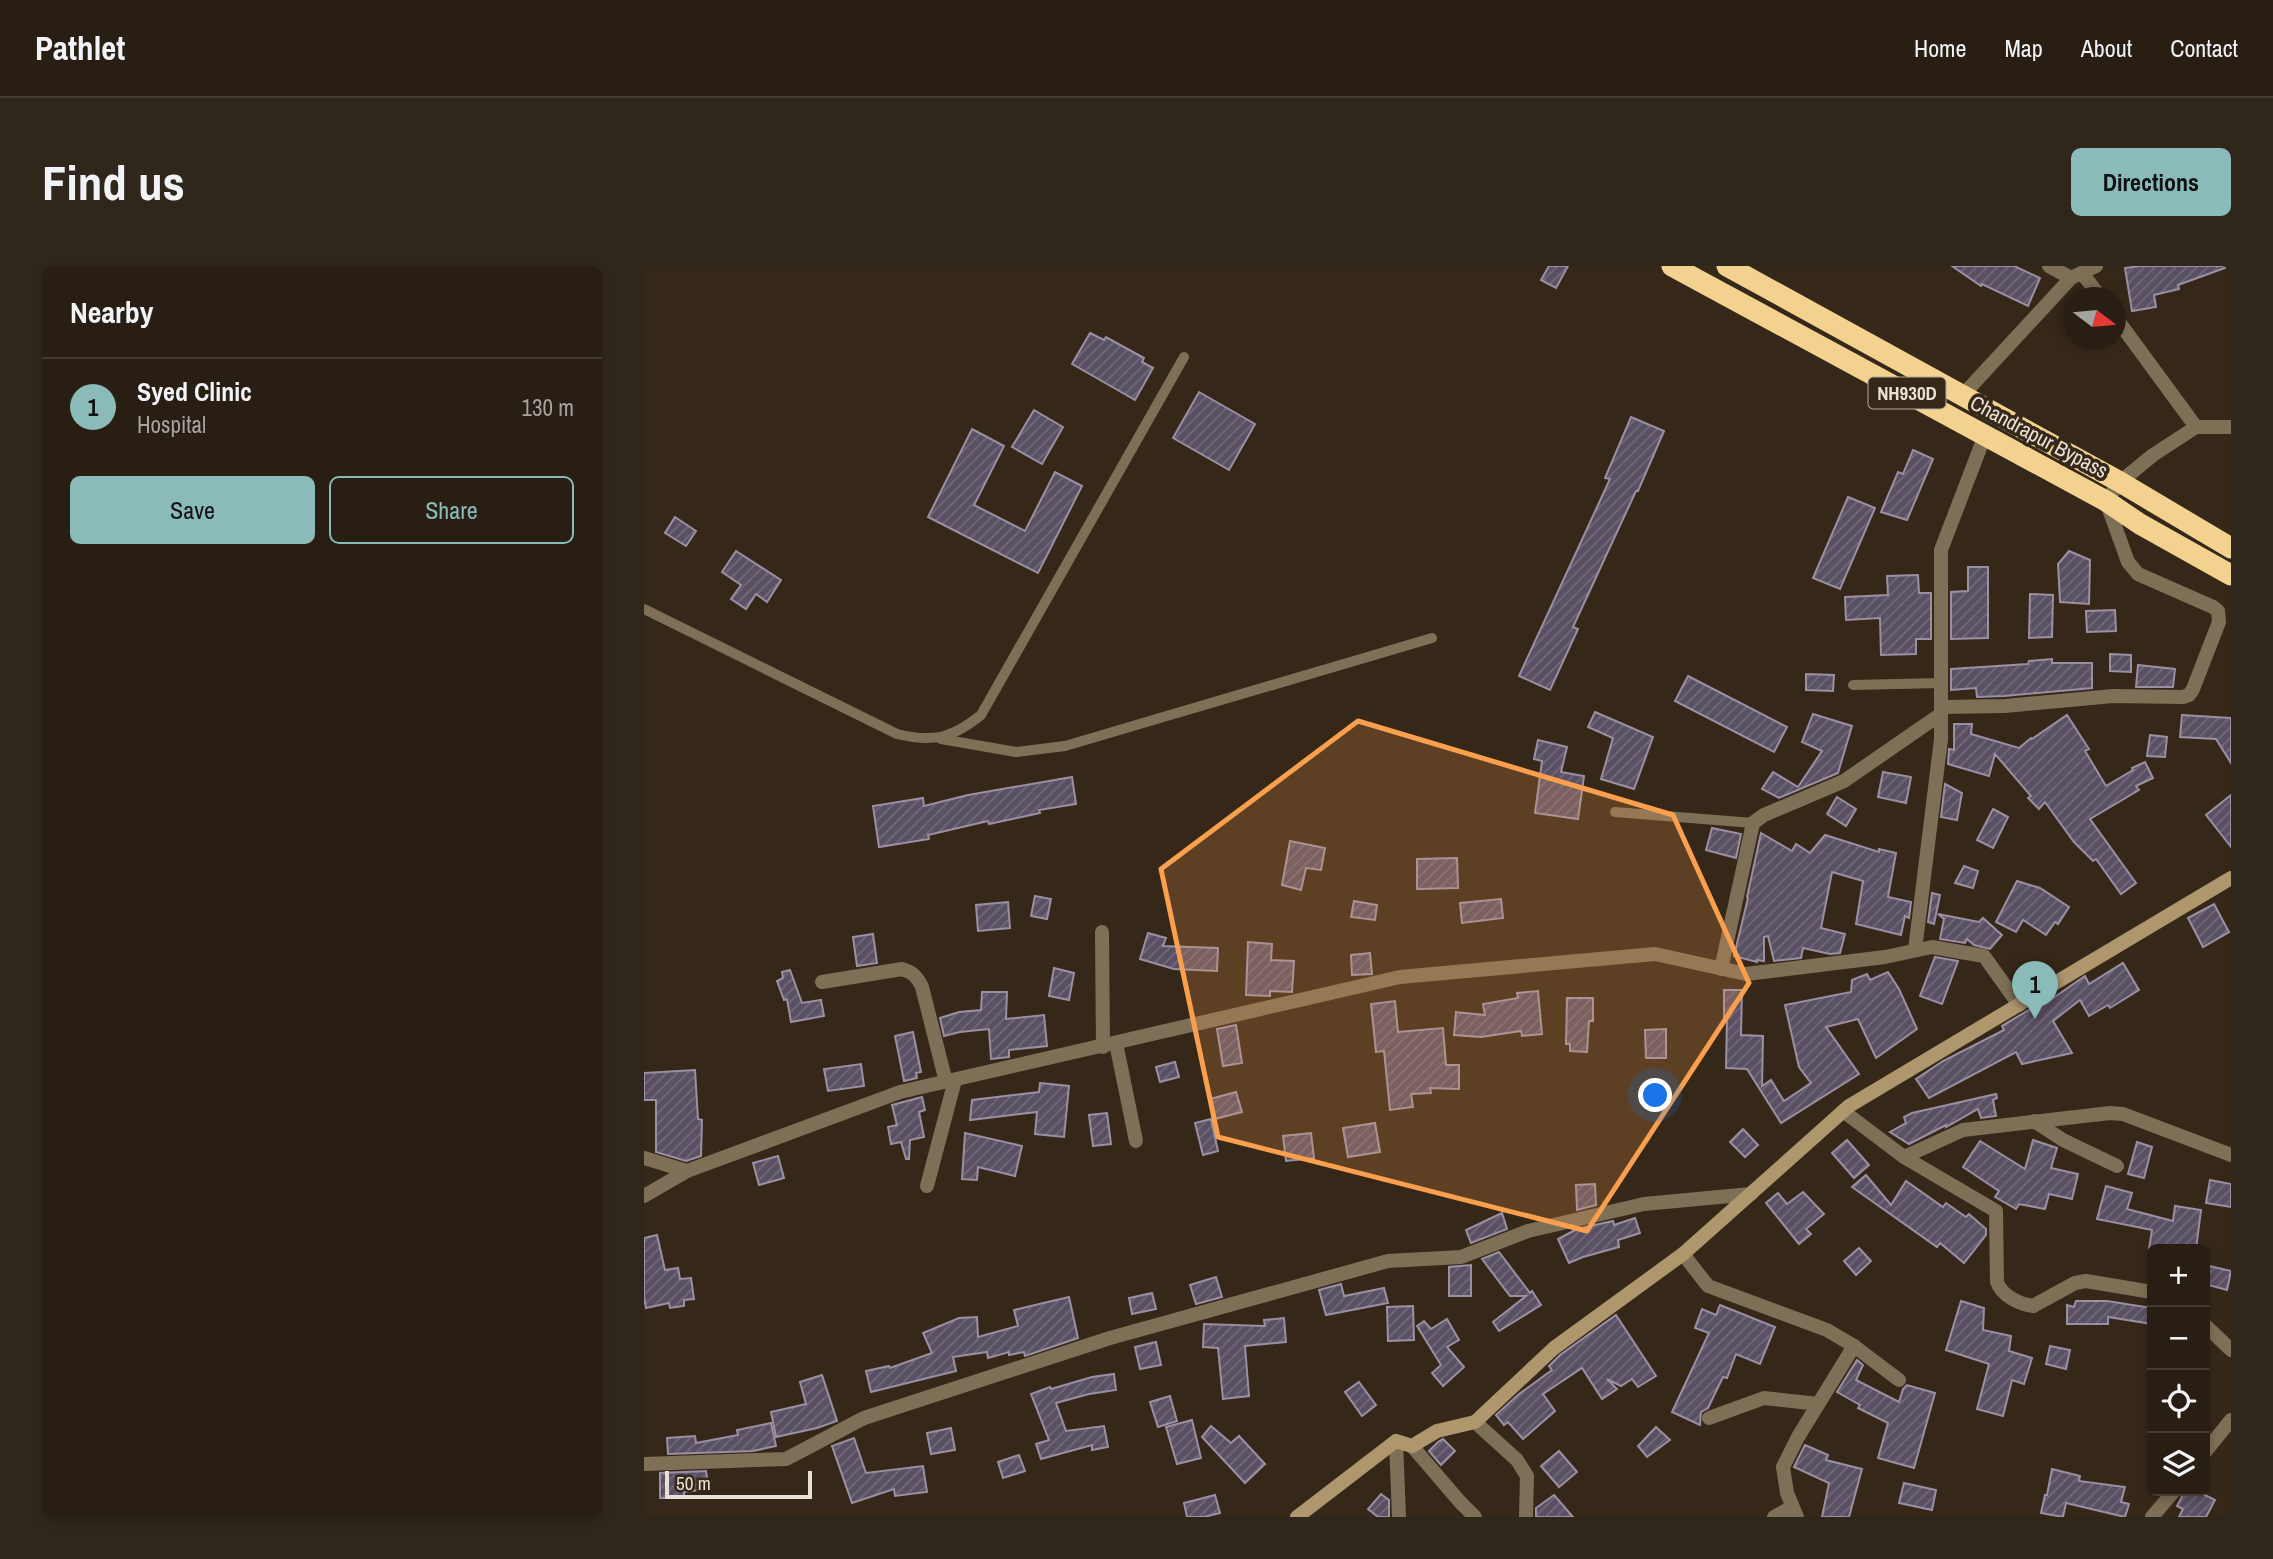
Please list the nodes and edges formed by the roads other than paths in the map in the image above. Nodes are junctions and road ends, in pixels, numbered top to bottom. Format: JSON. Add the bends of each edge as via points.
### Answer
{"nodes":[{"id":1,"x":1672,"y":266,"type":"edge"},
{"id":2,"x":1727,"y":266,"type":"edge"},
{"id":3,"x":2049,"y":266,"type":"edge"},
{"id":4,"x":2083,"y":272,"type":"edge"},
{"id":5,"x":2093,"y":287,"type":"edge"},
{"id":6,"x":2126,"y":331,"type":"edge"},
{"id":7,"x":1184,"y":357,"type":"dead end"},
{"id":8,"x":1962,"y":396,"type":"junction"},
{"id":9,"x":2196,"y":427,"type":"junction"},
{"id":10,"x":2231,"y":428,"type":"edge"},
{"id":11,"x":1985,"y":435,"type":"junction"},
{"id":12,"x":2120,"y":482,"type":"junction"},
{"id":13,"x":2106,"y":501,"type":"junction"},
{"id":14,"x":2231,"y":548,"type":"edge"},
{"id":15,"x":2231,"y":575,"type":"edge"},
{"id":16,"x":644,"y":609,"type":"edge"},
{"id":17,"x":1432,"y":638,"type":"dead end"},
{"id":18,"x":1941,"y":683,"type":"junction"},
{"id":19,"x":1853,"y":685,"type":"dead end"},
{"id":20,"x":1941,"y":710,"type":"junction"},
{"id":21,"x":940,"y":738,"type":"junction"},
{"id":22,"x":1615,"y":812,"type":"dead end"},
{"id":23,"x":1753,"y":822,"type":"junction"},
{"id":24,"x":2231,"y":878,"type":"edge"},
{"id":25,"x":1102,"y":932,"type":"dead end"},
{"id":26,"x":1915,"y":950,"type":"junction"},
{"id":27,"x":1721,"y":969,"type":"junction"},
{"id":28,"x":822,"y":982,"type":"dead end"},
{"id":29,"x":2019,"y":1004,"type":"junction"},
{"id":30,"x":1110,"y":1045,"type":"junction"},
{"id":31,"x":950,"y":1081,"type":"junction"},
{"id":32,"x":1843,"y":1111,"type":"junction"},
{"id":33,"x":2035,"y":1121,"type":"junction"},
{"id":34,"x":1136,"y":1141,"type":"dead end"},
{"id":35,"x":2231,"y":1155,"type":"edge"},
{"id":36,"x":1904,"y":1157,"type":"junction"},
{"id":37,"x":644,"y":1158,"type":"edge"},
{"id":38,"x":2117,"y":1166,"type":"dead end"},
{"id":39,"x":687,"y":1171,"type":"junction"},
{"id":40,"x":927,"y":1186,"type":"dead end"},
{"id":41,"x":1751,"y":1194,"type":"junction"},
{"id":42,"x":644,"y":1196,"type":"edge"},
{"id":43,"x":1684,"y":1254,"type":"junction"},
{"id":44,"x":2147,"y":1291,"type":"edge"},
{"id":45,"x":2210,"y":1330,"type":"edge"},
{"id":46,"x":1854,"y":1346,"type":"junction"},
{"id":47,"x":2231,"y":1350,"type":"edge"},
{"id":48,"x":1899,"y":1380,"type":"dead end"},
{"id":49,"x":1818,"y":1404,"type":"junction"},
{"id":50,"x":1709,"y":1418,"type":"dead end"},
{"id":51,"x":2231,"y":1420,"type":"edge"},
{"id":52,"x":1475,"y":1422,"type":"junction"},
{"id":53,"x":1396,"y":1441,"type":"junction"},
{"id":54,"x":1412,"y":1446,"type":"junction"},
{"id":55,"x":2210,"y":1446,"type":"edge"},
{"id":56,"x":644,"y":1464,"type":"edge"},
{"id":57,"x":2170,"y":1496,"type":"edge"},
{"id":58,"x":1794,"y":1512,"type":"edge"},
{"id":59,"x":1297,"y":1517,"type":"edge"},
{"id":60,"x":1399,"y":1517,"type":"edge"},
{"id":61,"x":1475,"y":1517,"type":"edge"},
{"id":62,"x":1526,"y":1517,"type":"edge"},
{"id":63,"x":1774,"y":1517,"type":"edge"},
{"id":64,"x":2152,"y":1517,"type":"edge"}],
"edges":[{"from":1,"to":11,"type":"highway","name":"Chandrapur Bypass","number":"NH930D"},
{"from":2,"to":8,"type":"highway","name":"Chandrapur Bypass","number":"NH930D"},
{"from":3,"to":4,"type":"street"},
{"from":4,"to":5,"type":"street"},
{"from":4,"to":8,"type":"street"},
{"from":6,"to":9,"type":"street"},
{"from":7,"to":21,"type":"lane","via":[[981,715],[962,731]]},
{"from":8,"to":12,"type":"highway","name":"Chandrapur Bypass","number":"NH930D"},
{"from":9,"to":10,"type":"street"},
{"from":9,"to":12,"type":"street"},
{"from":11,"to":13,"type":"highway","name":"Chandrapur Bypass","number":"NH930D"},
{"from":11,"to":18,"type":"street","via":[[1941,550]]},
{"from":12,"to":13,"type":"street"},
{"from":12,"to":14,"type":"highway","name":"Chandrapur Bypass","number":"NH930D"},
{"from":13,"to":15,"type":"highway","name":"Chandrapur Bypass","number":"NH930D"},
{"from":13,"to":20,"type":"street","via":[[2128,562],[2138,574],[2218,611],[2219,622],[2189,695],[2113,695]]},
{"from":16,"to":21,"type":"lane","via":[[897,734]]},
{"from":17,"to":21,"type":"lane","via":[[1065,746],[1016,752]]},
{"from":18,"to":19,"type":"lane"},
{"from":18,"to":20,"type":"street"},
{"from":20,"to":23,"type":"street","via":[[1844,780]]},
{"from":20,"to":26,"type":"street","via":[[1941,748]]},
{"from":22,"to":23,"type":"lane"},
{"from":23,"to":27,"type":"street"},
{"from":24,"to":29,"type":"street"},
{"from":25,"to":30,"type":"street"},
{"from":26,"to":27,"type":"street","via":[[1746,974]]},
{"from":26,"to":29,"type":"street","via":[[1932,947],[1984,957]]},
{"from":27,"to":30,"type":"street","via":[[1654,954],[1400,977]]},
{"from":28,"to":31,"type":"street","via":[[902,969],[911,972],[922,987]]},
{"from":29,"to":32,"type":"street"},
{"from":30,"to":31,"type":"street"},
{"from":30,"to":34,"type":"street"},
{"from":31,"to":39,"type":"street","via":[[900,1092]]},
{"from":31,"to":40,"type":"street"},
{"from":32,"to":36,"type":"street"},
{"from":32,"to":41,"type":"street"},
{"from":33,"to":35,"type":"street","via":[[2116,1113]]},
{"from":33,"to":36,"type":"street","via":[[1963,1130]]},
{"from":33,"to":38,"type":"street"},
{"from":36,"to":44,"type":"street","via":[[1996,1211],[1997,1282],[2006,1295],[2033,1306],[2086,1281]]},
{"from":37,"to":39,"type":"street"},
{"from":39,"to":42,"type":"street"},
{"from":41,"to":43,"type":"street"},
{"from":41,"to":56,"type":"street","via":[[1644,1204],[1528,1231],[1461,1257],[1388,1261],[1110,1338],[864,1418],[786,1459]]},
{"from":43,"to":46,"type":"street","via":[[1709,1286],[1822,1327]]},
{"from":43,"to":52,"type":"street","via":[[1554,1348]]},
{"from":45,"to":47,"type":"street"},
{"from":46,"to":48,"type":"street"},
{"from":46,"to":49,"type":"street"},
{"from":49,"to":50,"type":"street","via":[[1765,1398]]},
{"from":49,"to":58,"type":"street","via":[[1783,1467]]},
{"from":51,"to":55,"type":"street"},
{"from":52,"to":54,"type":"street","via":[[1437,1432]]},
{"from":52,"to":62,"type":"street","via":[[1517,1460],[1527,1476]]},
{"from":53,"to":54,"type":"street"},
{"from":53,"to":59,"type":"street"},
{"from":53,"to":60,"type":"street"},
{"from":54,"to":61,"type":"street"},
{"from":57,"to":64,"type":"street"},
{"from":58,"to":63,"type":"street"}]}
